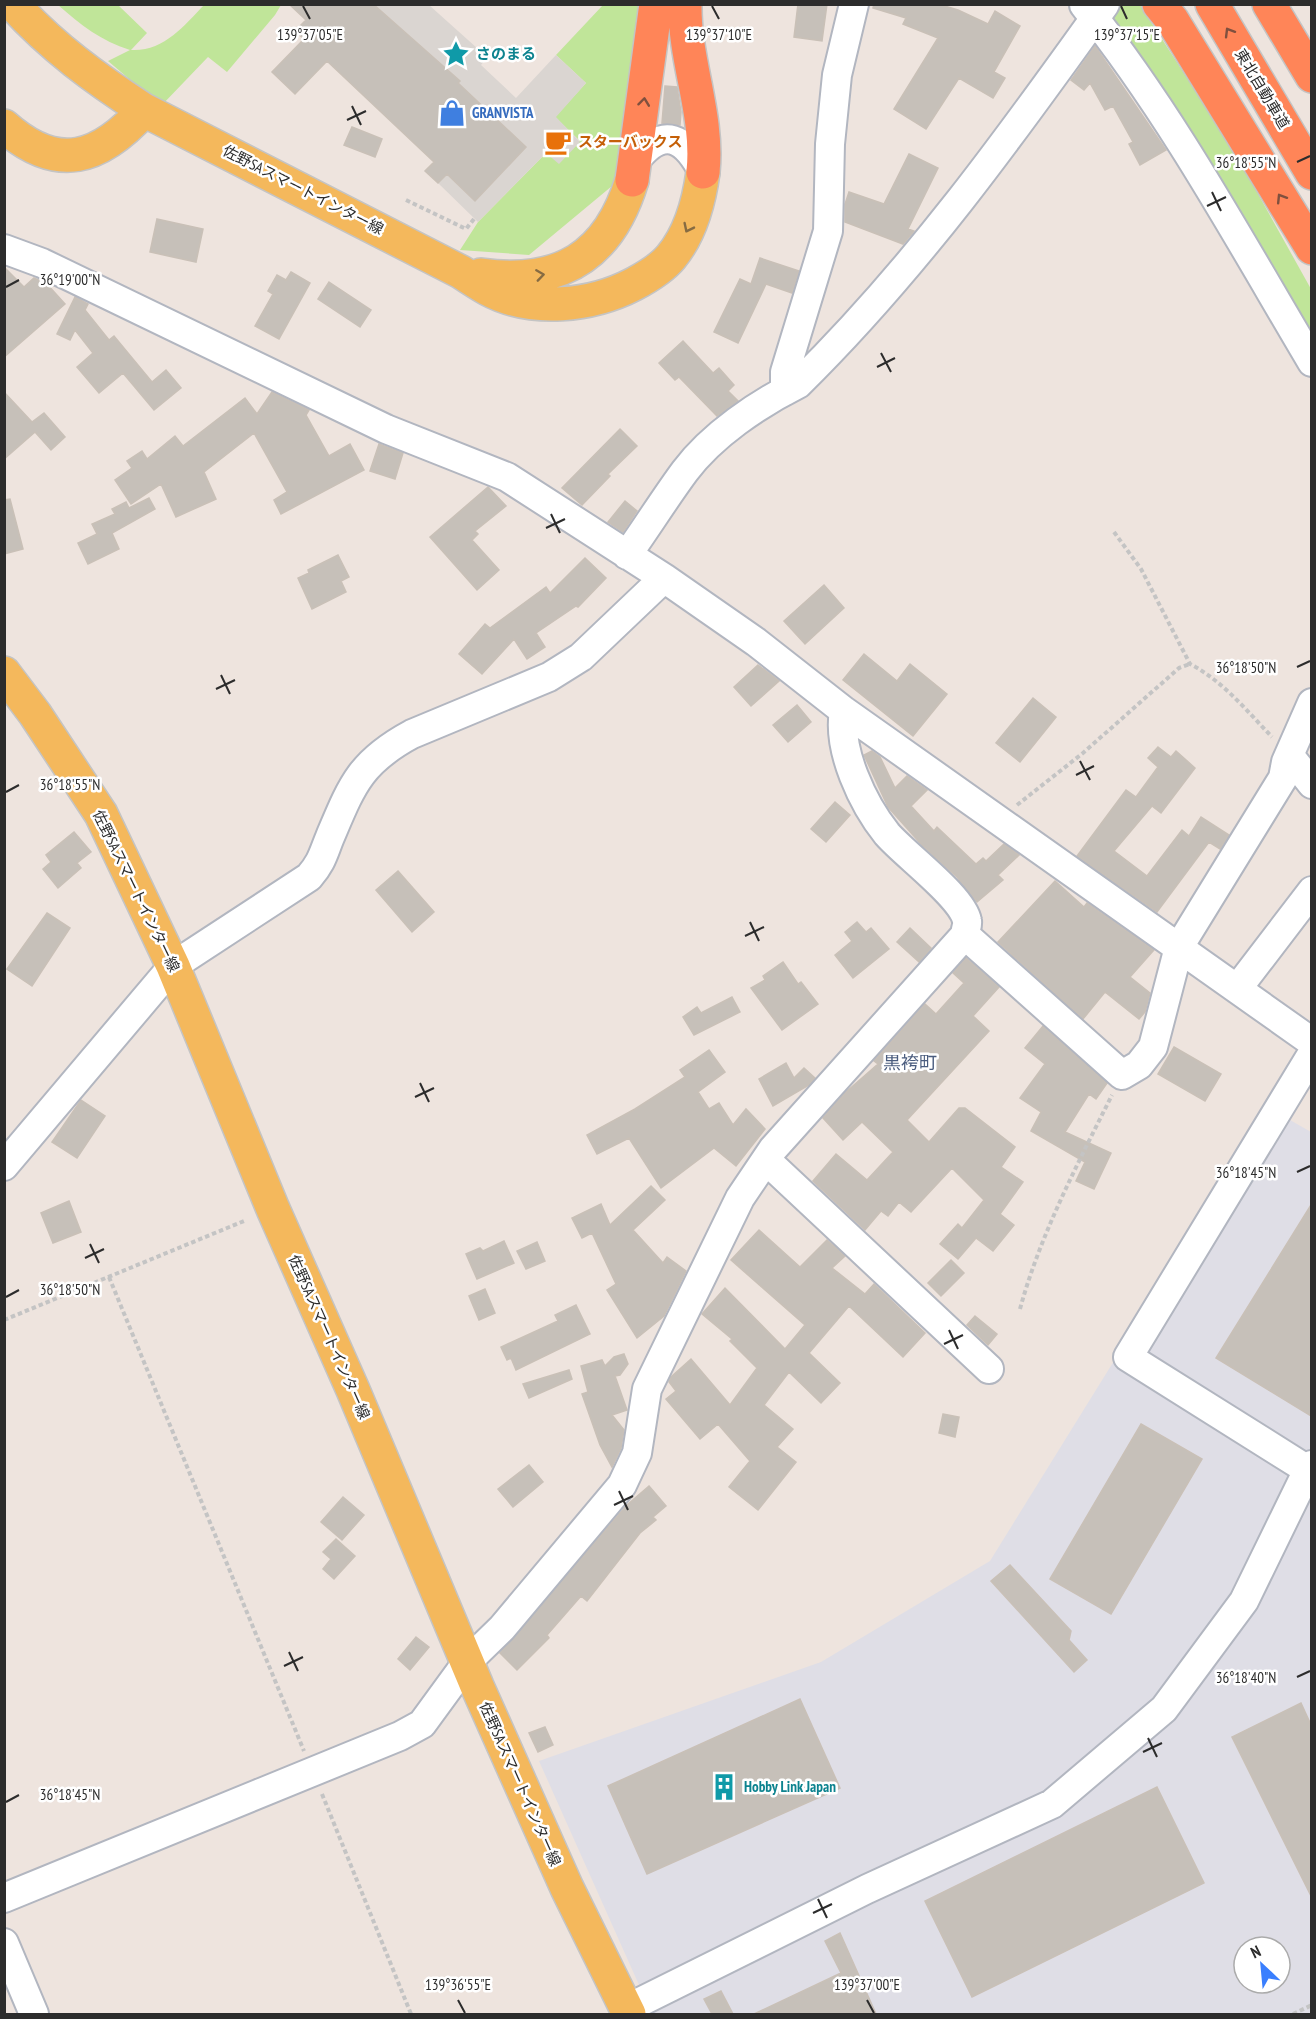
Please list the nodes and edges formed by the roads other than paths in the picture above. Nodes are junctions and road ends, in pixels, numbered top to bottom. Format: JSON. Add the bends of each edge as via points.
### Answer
{"nodes":[{"id":1,"x":13,"y":4,"type":"edge"},
{"id":2,"x":656,"y":4,"type":"edge"},
{"id":3,"x":685,"y":4,"type":"edge"},
{"id":4,"x":854,"y":4,"type":"edge"},
{"id":5,"x":1159,"y":4,"type":"edge"},
{"id":6,"x":1212,"y":4,"type":"edge"},
{"id":7,"x":1269,"y":4,"type":"edge"},
{"id":8,"x":1095,"y":9,"type":"edge"},
{"id":9,"x":1311,"y":76,"type":"edge"},
{"id":10,"x":144,"y":110,"type":"junction"},
{"id":11,"x":4,"y":126,"type":"edge"},
{"id":12,"x":634,"y":170,"type":"junction"},
{"id":13,"x":703,"y":172,"type":"junction"},
{"id":14,"x":1311,"y":173,"type":"edge"},
{"id":15,"x":1311,"y":248,"type":"edge"},
{"id":16,"x":4,"y":249,"type":"edge"},
{"id":17,"x":461,"y":272,"type":"junction"},
{"id":18,"x":1311,"y":362,"type":"edge"},
{"id":19,"x":784,"y":391,"type":"junction"},
{"id":20,"x":627,"y":555,"type":"junction"},
{"id":21,"x":664,"y":578,"type":"junction"},
{"id":22,"x":4,"y":673,"type":"edge"},
{"id":23,"x":1311,"y":703,"type":"edge"},
{"id":24,"x":844,"y":711,"type":"junction"},
{"id":25,"x":1289,"y":755,"type":"junction"},
{"id":26,"x":1311,"y":784,"type":"edge"},
{"id":27,"x":1311,"y":891,"type":"edge"},
{"id":28,"x":965,"y":935,"type":"junction"},
{"id":29,"x":1179,"y":947,"type":"junction"},
{"id":30,"x":173,"y":966,"type":"junction"},
{"id":31,"x":1237,"y":989,"type":"junction"},
{"id":32,"x":1311,"y":1042,"type":"edge"},
{"id":33,"x":1311,"y":1054,"type":"edge"},
{"id":34,"x":766,"y":1160,"type":"junction"},
{"id":35,"x":4,"y":1166,"type":"edge"},
{"id":36,"x":989,"y":1369,"type":"dead end"},
{"id":37,"x":1310,"y":1468,"type":"edge"},
{"id":38,"x":468,"y":1661,"type":"junction"},
{"id":39,"x":4,"y":1898,"type":"edge"},
{"id":40,"x":4,"y":1943,"type":"edge"},
{"id":41,"x":627,"y":2012,"type":"edge"},
{"id":42,"x":34,"y":2014,"type":"edge"}],
"edges":[{"from":1,"to":10,"type":"main road","name":"佐野SAスマートインター線","via":[[44,38],[99,82]]},
{"from":12,"to":2,"type":"highway","one_way":true},
{"from":3,"to":13,"type":"highway","via":[[686,45],[701,111]]},
{"from":4,"to":19,"type":"street","via":[[837,75],[830,144],[828,231],[785,372]]},
{"from":15,"to":5,"type":"highway","one_way":true},
{"from":14,"to":6,"type":"highway","name":"東北自動車道","one_way":true},
{"from":7,"to":9,"type":"highway"},
{"from":8,"to":18,"type":"street","via":[[1187,150]]},
{"from":8,"to":19,"type":"street","via":[[985,172],[923,249],[827,355],[798,384]]},
{"from":10,"to":11,"type":"main road","via":[[124,133],[104,147],[67,156],[31,146]]},
{"from":10,"to":17,"type":"main road","name":"佐野SAスマートインター線"},
{"from":12,"to":13,"type":"street","via":[[648,145],[670,140],[690,148]]},
{"from":17,"to":12,"type":"main road","name":"佐野SAスマートインター線","one_way":true,"via":[[521,278],[555,273],[585,256],[623,210]]},
{"from":13,"to":17,"type":"main road","name":"佐野SAスマートインター線","one_way":true,"via":[[690,226],[671,258],[649,276],[618,292],[589,302],[525,301],[490,290]]},
{"from":16,"to":20,"type":"street","via":[[42,262],[386,429],[507,477]]},
{"from":19,"to":20,"type":"street","via":[[713,442],[686,469]]},
{"from":20,"to":21,"type":"street"},
{"from":21,"to":24,"type":"street","via":[[756,642]]},
{"from":21,"to":30,"type":"street","via":[[581,657],[549,677],[391,745],[354,782],[323,861],[309,877]]},
{"from":22,"to":30,"type":"main road","name":"佐野SAスマートインター線","via":[[101,814]]},
{"from":23,"to":25,"type":"street"},
{"from":24,"to":28,"type":"street","via":[[841,725],[850,761],[867,803],[887,834],[961,906],[967,922]]},
{"from":24,"to":29,"type":"street"},
{"from":25,"to":26,"type":"street"},
{"from":25,"to":29,"type":"street","via":[[1283,778],[1264,812]]},
{"from":27,"to":31,"type":"street"},
{"from":28,"to":29,"type":"street","via":[[1122,1076],[1139,1065],[1153,1047]]},
{"from":28,"to":34,"type":"street"},
{"from":29,"to":31,"type":"street"},
{"from":30,"to":35,"type":"street"},
{"from":30,"to":38,"type":"main road","name":"佐野SAスマートインター線"},
{"from":31,"to":32,"type":"street"},
{"from":33,"to":37,"type":"street","via":[[1128,1357]]},
{"from":34,"to":36,"type":"street"},
{"from":34,"to":38,"type":"street","via":[[740,1198],[647,1389],[637,1454],[622,1485],[502,1628]]},
{"from":37,"to":41,"type":"street","via":[[1244,1601],[1164,1709],[1052,1804],[867,1889]]},
{"from":38,"to":39,"type":"street","via":[[422,1724],[400,1736]]},
{"from":38,"to":41,"type":"main road","name":"佐野SAスマートインター線","via":[[567,1888]]},
{"from":40,"to":42,"type":"street"}]}
